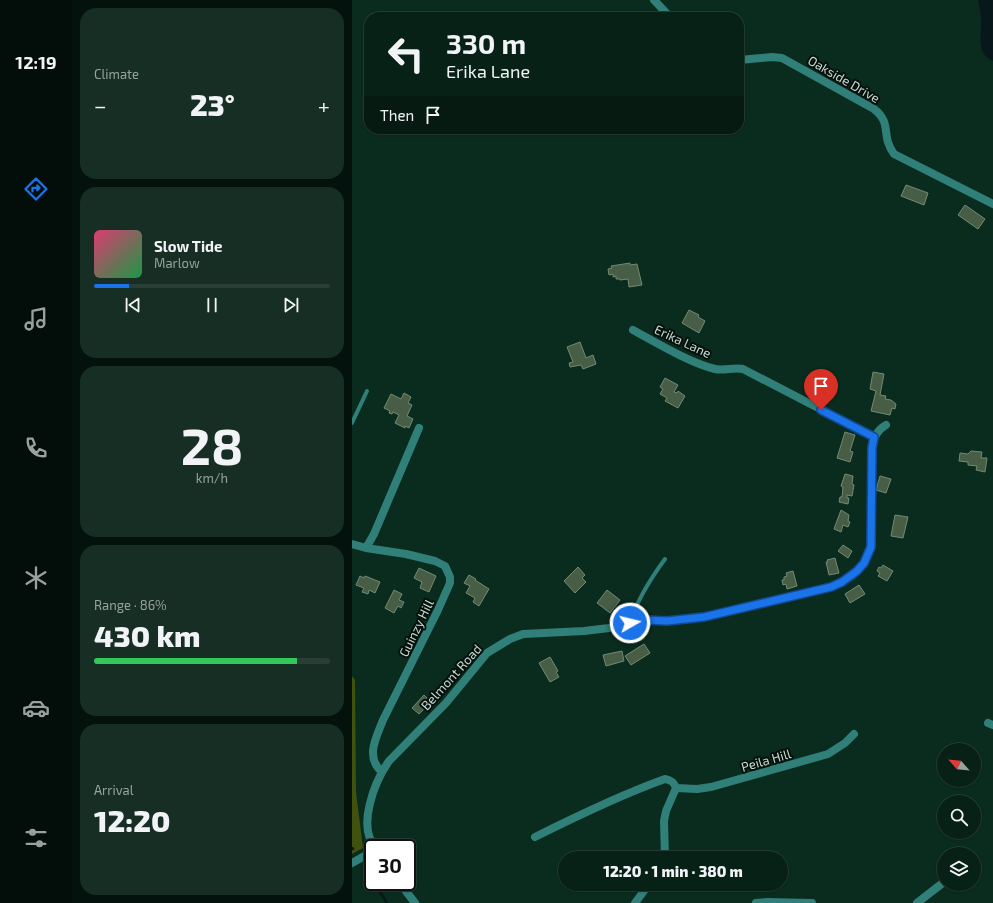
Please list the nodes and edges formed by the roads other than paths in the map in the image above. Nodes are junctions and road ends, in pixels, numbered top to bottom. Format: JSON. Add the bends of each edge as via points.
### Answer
{"nodes":[{"id":1,"x":654,"y":0,"type":"edge"},
{"id":2,"x":665,"y":12,"type":"edge"},
{"id":3,"x":744,"y":60,"type":"edge"},
{"id":4,"x":993,"y":204,"type":"edge"},
{"id":5,"x":634,"y":330,"type":"dead end"},
{"id":6,"x":367,"y":391,"type":"dead end"},
{"id":7,"x":352,"y":423,"type":"edge"},
{"id":8,"x":886,"y":425,"type":"dead end"},
{"id":9,"x":419,"y":428,"type":"dead end"},
{"id":10,"x":874,"y":437,"type":"junction"},
{"id":11,"x":352,"y":544,"type":"edge"},
{"id":12,"x":366,"y":548,"type":"junction"},
{"id":13,"x":665,"y":559,"type":"dead end"},
{"id":14,"x":630,"y":623,"type":"junction"},
{"id":15,"x":854,"y":734,"type":"dead end"},
{"id":16,"x":382,"y":772,"type":"junction"},
{"id":17,"x":676,"y":788,"type":"junction"},
{"id":18,"x":534,"y":837,"type":"dead end"},
{"id":19,"x":370,"y":839,"type":"edge"},
{"id":20,"x":665,"y":851,"type":"edge"},
{"id":21,"x":364,"y":856,"type":"edge"},
{"id":22,"x":352,"y":863,"type":"edge"},
{"id":23,"x":937,"y":887,"type":"edge"},
{"id":24,"x":406,"y":891,"type":"edge"},
{"id":25,"x":644,"y":891,"type":"edge"},
{"id":26,"x":415,"y":903,"type":"edge"},
{"id":27,"x":635,"y":903,"type":"edge"},
{"id":28,"x":756,"y":903,"type":"edge"},
{"id":29,"x":812,"y":903,"type":"edge"},
{"id":30,"x":917,"y":903,"type":"edge"}],
"edges":[{"from":1,"to":2,"type":"street"},
{"from":3,"to":4,"type":"street","name":"Oakside Drive","via":[[782,58],[874,109],[884,120],[887,140],[894,154]]},
{"from":5,"to":10,"type":"street","name":"Erika Lane","via":[[708,367],[721,370],[743,369]]},
{"from":6,"to":7,"type":"lane"},
{"from":8,"to":10,"type":"street"},
{"from":9,"to":12,"type":"street"},
{"from":10,"to":14,"type":"street","name":"Belmont Road","via":[[871,547],[864,563],[852,576],[831,587],[704,617]]},
{"from":11,"to":12,"type":"street","name":"Guinzy Hill"},
{"from":12,"to":16,"type":"street","name":"Guinzy Hill","via":[[435,560],[445,566],[450,577],[450,583],[438,610],[375,739],[372,757]]},
{"from":13,"to":14,"type":"lane","via":[[654,573],[633,612]]},
{"from":14,"to":16,"type":"street","name":"Belmont Road","via":[[584,631],[523,634],[498,645],[487,653],[450,698],[389,761]]},
{"from":15,"to":17,"type":"street","name":"Peila Hill","via":[[828,754],[711,787]]},
{"from":16,"to":19,"type":"street","name":"Belmont Road","via":[[369,810]]},
{"from":17,"to":18,"type":"street","name":"Peila Hill","via":[[673,782],[665,779],[603,803]]},
{"from":17,"to":20,"type":"street","via":[[664,821]]},
{"from":21,"to":22,"type":"street"},
{"from":23,"to":30,"type":"street"},
{"from":24,"to":26,"type":"street"},
{"from":25,"to":27,"type":"street"},
{"from":28,"to":29,"type":"street"}]}
